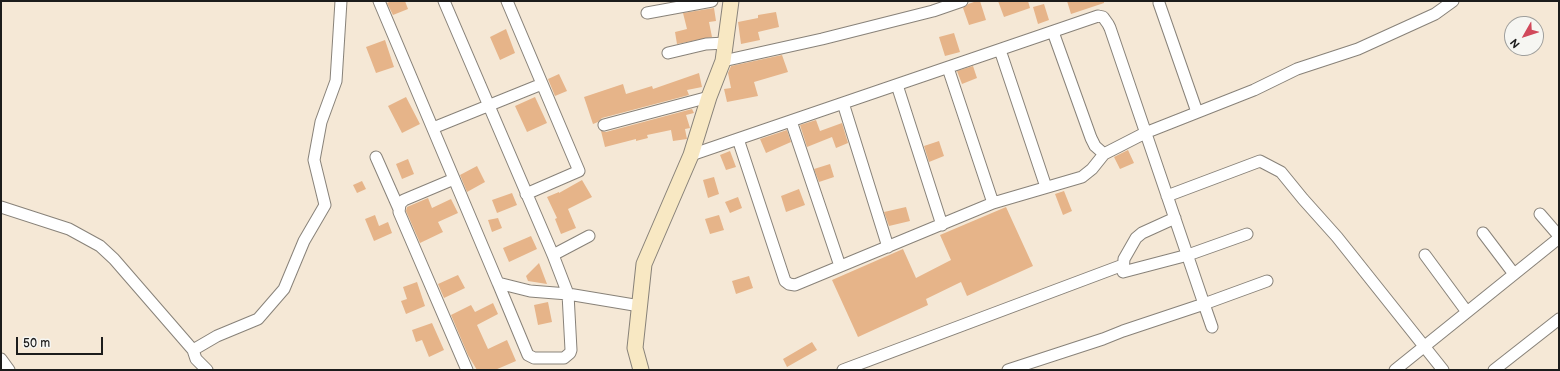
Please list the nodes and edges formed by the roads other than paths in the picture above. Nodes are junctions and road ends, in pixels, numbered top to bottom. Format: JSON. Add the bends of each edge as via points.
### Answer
{"nodes":[{"id":1,"x":341,"y":1,"type":"edge"},
{"id":2,"x":379,"y":1,"type":"edge"},
{"id":3,"x":444,"y":1,"type":"edge"},
{"id":4,"x":507,"y":1,"type":"edge"},
{"id":5,"x":712,"y":1,"type":"edge"},
{"id":6,"x":731,"y":1,"type":"edge"},
{"id":7,"x":962,"y":1,"type":"edge"},
{"id":8,"x":1453,"y":1,"type":"edge"},
{"id":9,"x":1159,"y":4,"type":"dead end"},
{"id":10,"x":646,"y":13,"type":"dead end"},
{"id":11,"x":1053,"y":32,"type":"junction"},
{"id":12,"x":726,"y":43,"type":"junction"},
{"id":13,"x":1000,"y":50,"type":"junction"},
{"id":14,"x":668,"y":53,"type":"dead end"},
{"id":15,"x":723,"y":61,"type":"junction"},
{"id":16,"x":948,"y":68,"type":"junction"},
{"id":17,"x":542,"y":84,"type":"junction"},
{"id":18,"x":897,"y":85,"type":"junction"},
{"id":19,"x":709,"y":97,"type":"junction"},
{"id":20,"x":843,"y":103,"type":"junction"},
{"id":21,"x":488,"y":106,"type":"junction"},
{"id":22,"x":1197,"y":112,"type":"junction"},
{"id":23,"x":791,"y":121,"type":"junction"},
{"id":24,"x":604,"y":125,"type":"dead end"},
{"id":25,"x":433,"y":128,"type":"junction"},
{"id":26,"x":1145,"y":133,"type":"junction"},
{"id":27,"x":738,"y":139,"type":"junction"},
{"id":28,"x":1104,"y":154,"type":"junction"},
{"id":29,"x":691,"y":155,"type":"junction"},
{"id":30,"x":376,"y":157,"type":"dead end"},
{"id":31,"x":454,"y":179,"type":"junction"},
{"id":32,"x":1046,"y":187,"type":"junction"},
{"id":33,"x":526,"y":194,"type":"junction"},
{"id":34,"x":1168,"y":196,"type":"junction"},
{"id":35,"x":993,"y":204,"type":"junction"},
{"id":36,"x":1,"y":206,"type":"edge"},
{"id":37,"x":399,"y":209,"type":"junction"},
{"id":38,"x":1540,"y":214,"type":"dead end"},
{"id":39,"x":1175,"y":218,"type":"junction"},
{"id":40,"x":942,"y":225,"type":"junction"},
{"id":41,"x":1483,"y":233,"type":"dead end"},
{"id":42,"x":1247,"y":234,"type":"dead end"},
{"id":43,"x":589,"y":236,"type":"dead end"},
{"id":44,"x":1559,"y":237,"type":"edge"},
{"id":45,"x":888,"y":247,"type":"junction"},
{"id":46,"x":553,"y":255,"type":"junction"},
{"id":47,"x":1188,"y":255,"type":"junction"},
{"id":48,"x":1425,"y":255,"type":"dead end"},
{"id":49,"x":1123,"y":265,"type":"junction"},
{"id":50,"x":840,"y":266,"type":"junction"},
{"id":51,"x":1514,"y":274,"type":"junction"},
{"id":52,"x":1267,"y":281,"type":"dead end"},
{"id":53,"x":498,"y":283,"type":"junction"},
{"id":54,"x":568,"y":294,"type":"junction"},
{"id":55,"x":1204,"y":304,"type":"junction"},
{"id":56,"x":640,"y":306,"type":"junction"},
{"id":57,"x":1467,"y":312,"type":"junction"},
{"id":58,"x":1559,"y":319,"type":"edge"},
{"id":59,"x":1212,"y":327,"type":"dead end"},
{"id":60,"x":1424,"y":346,"type":"junction"},
{"id":61,"x":193,"y":350,"type":"junction"},
{"id":62,"x":1,"y":359,"type":"edge"},
{"id":63,"x":9,"y":370,"type":"edge"},
{"id":64,"x":207,"y":370,"type":"edge"},
{"id":65,"x":467,"y":370,"type":"edge"},
{"id":66,"x":641,"y":370,"type":"edge"},
{"id":67,"x":843,"y":370,"type":"edge"},
{"id":68,"x":1008,"y":370,"type":"edge"},
{"id":69,"x":1395,"y":370,"type":"edge"},
{"id":70,"x":1443,"y":370,"type":"edge"},
{"id":71,"x":1494,"y":370,"type":"edge"}],
"edges":[{"from":1,"to":61,"type":"street","via":[[336,81],[321,122],[314,160],[325,206],[304,241],[284,289],[258,319],[217,336]]},
{"from":2,"to":25,"type":"street"},
{"from":3,"to":21,"type":"street"},
{"from":4,"to":17,"type":"street"},
{"from":5,"to":10,"type":"street"},
{"from":6,"to":12,"type":"main road"},
{"from":7,"to":15,"type":"street","via":[[933,11],[822,39]]},
{"from":8,"to":22,"type":"street","via":[[1435,14],[1358,49],[1297,69],[1254,90]]},
{"from":9,"to":22,"type":"street"},
{"from":11,"to":13,"type":"street"},
{"from":11,"to":26,"type":"street","via":[[1098,16],[1106,20]]},
{"from":11,"to":28,"type":"street","via":[[1091,138]]},
{"from":12,"to":14,"type":"street","via":[[706,44]]},
{"from":12,"to":15,"type":"main road"},
{"from":13,"to":16,"type":"street"},
{"from":13,"to":32,"type":"street"},
{"from":15,"to":19,"type":"main road"},
{"from":16,"to":18,"type":"street"},
{"from":16,"to":35,"type":"street"},
{"from":17,"to":21,"type":"street"},
{"from":17,"to":33,"type":"street","via":[[579,171]]},
{"from":18,"to":20,"type":"street"},
{"from":18,"to":40,"type":"street"},
{"from":19,"to":24,"type":"street"},
{"from":19,"to":29,"type":"main road"},
{"from":20,"to":23,"type":"street"},
{"from":20,"to":45,"type":"street"},
{"from":21,"to":25,"type":"street"},
{"from":21,"to":33,"type":"street"},
{"from":22,"to":26,"type":"street"},
{"from":23,"to":27,"type":"street"},
{"from":23,"to":50,"type":"street"},
{"from":25,"to":31,"type":"street"},
{"from":26,"to":28,"type":"street"},
{"from":26,"to":34,"type":"street"},
{"from":27,"to":29,"type":"street"},
{"from":27,"to":50,"type":"street","via":[[785,281],[795,285]]},
{"from":28,"to":32,"type":"street","via":[[1082,177]]},
{"from":29,"to":56,"type":"main road","via":[[644,264]]},
{"from":30,"to":37,"type":"street"},
{"from":31,"to":37,"type":"street","via":[[404,200]]},
{"from":31,"to":53,"type":"street"},
{"from":32,"to":35,"type":"street"},
{"from":33,"to":46,"type":"street"},
{"from":34,"to":39,"type":"street"},
{"from":34,"to":60,"type":"street","via":[[1260,162],[1281,172]]},
{"from":35,"to":40,"type":"street"},
{"from":36,"to":61,"type":"street","via":[[69,229],[100,246]]},
{"from":37,"to":65,"type":"street"},
{"from":38,"to":44,"type":"street"},
{"from":39,"to":47,"type":"street"},
{"from":39,"to":49,"type":"street","via":[[1136,238]]},
{"from":40,"to":45,"type":"street"},
{"from":41,"to":51,"type":"street"},
{"from":42,"to":47,"type":"street"},
{"from":43,"to":46,"type":"street"},
{"from":44,"to":51,"type":"street"},
{"from":45,"to":50,"type":"street"},
{"from":46,"to":54,"type":"street"},
{"from":47,"to":49,"type":"street","via":[[1122,272]]},
{"from":47,"to":55,"type":"street"},
{"from":48,"to":57,"type":"street"},
{"from":49,"to":67,"type":"street"},
{"from":51,"to":57,"type":"street"},
{"from":52,"to":55,"type":"street"},
{"from":53,"to":54,"type":"street","via":[[530,291]]},
{"from":53,"to":54,"type":"street","via":[[525,349],[528,355],[534,358],[564,358],[570,353]]},
{"from":54,"to":56,"type":"street"},
{"from":55,"to":59,"type":"street"},
{"from":55,"to":68,"type":"street"},
{"from":56,"to":66,"type":"main road","via":[[635,348]]},
{"from":57,"to":60,"type":"street"},
{"from":58,"to":71,"type":"street"},
{"from":60,"to":69,"type":"street"},
{"from":60,"to":70,"type":"street"},
{"from":61,"to":64,"type":"street","via":[[196,359]]},
{"from":62,"to":63,"type":"street"}]}
